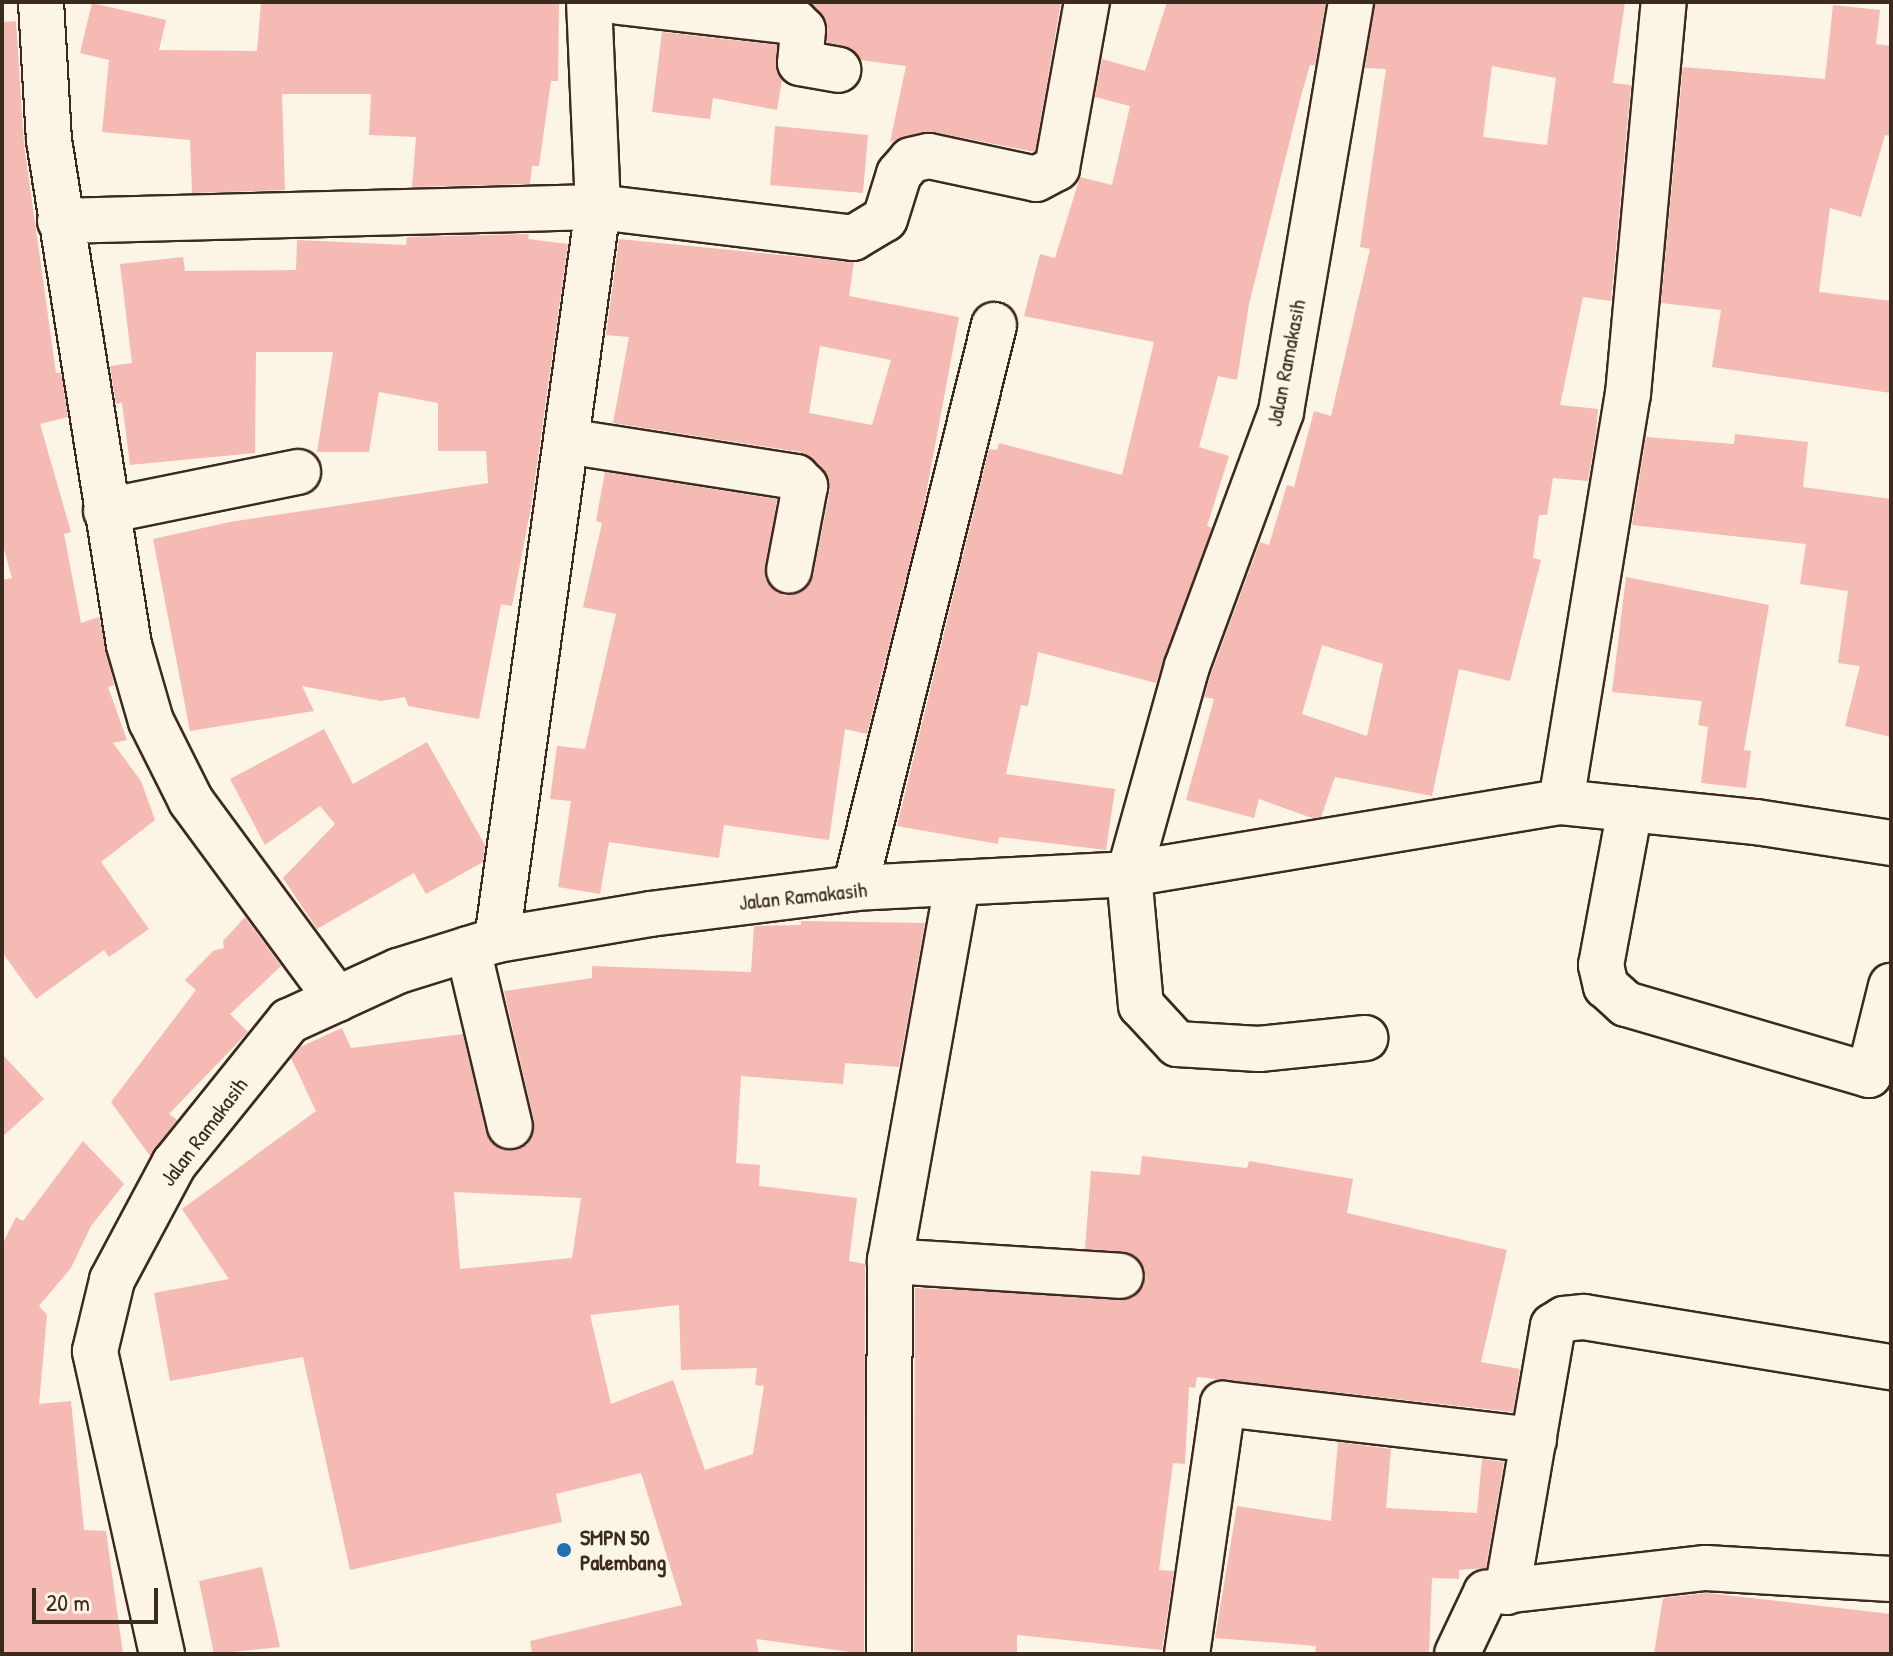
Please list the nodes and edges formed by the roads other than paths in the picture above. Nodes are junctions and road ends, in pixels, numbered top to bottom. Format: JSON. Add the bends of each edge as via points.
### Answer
{"nodes":[{"id":1,"x":41,"y":2,"type":"edge"},
{"id":2,"x":589,"y":2,"type":"edge"},
{"id":3,"x":619,"y":2,"type":"edge"},
{"id":4,"x":1087,"y":2,"type":"edge"},
{"id":5,"x":1351,"y":2,"type":"edge"},
{"id":6,"x":1664,"y":2,"type":"edge"},
{"id":7,"x":838,"y":70,"type":"dead end"},
{"id":8,"x":598,"y":207,"type":"junction"},
{"id":9,"x":60,"y":221,"type":"junction"},
{"id":10,"x":994,"y":325,"type":"dead end"},
{"id":11,"x":566,"y":441,"type":"junction"},
{"id":12,"x":298,"y":472,"type":"dead end"},
{"id":13,"x":106,"y":511,"type":"junction"},
{"id":14,"x":789,"y":571,"type":"dead end"},
{"id":15,"x":1561,"y":802,"type":"junction"},
{"id":16,"x":1630,"y":809,"type":"junction"},
{"id":17,"x":1891,"y":843,"type":"edge"},
{"id":18,"x":1129,"y":874,"type":"junction"},
{"id":19,"x":957,"y":885,"type":"junction"},
{"id":20,"x":855,"y":888,"type":"junction"},
{"id":21,"x":482,"y":944,"type":"junction"},
{"id":22,"x":1891,"y":986,"type":"edge"},
{"id":23,"x":337,"y":999,"type":"junction"},
{"id":24,"x":1365,"y":1038,"type":"dead end"},
{"id":25,"x":1880,"y":1078,"type":"edge"},
{"id":26,"x":510,"y":1126,"type":"dead end"},
{"id":27,"x":890,"y":1261,"type":"junction"},
{"id":28,"x":1121,"y":1276,"type":"dead end"},
{"id":29,"x":1891,"y":1367,"type":"edge"},
{"id":30,"x":1534,"y":1440,"type":"junction"},
{"id":31,"x":1891,"y":1579,"type":"edge"},
{"id":32,"x":1507,"y":1592,"type":"junction"},
{"id":33,"x":162,"y":1654,"type":"edge"},
{"id":34,"x":889,"y":1654,"type":"edge"},
{"id":35,"x":1187,"y":1654,"type":"edge"},
{"id":36,"x":1457,"y":1654,"type":"edge"}],
"edges":[{"from":1,"to":9,"type":"street"},
{"from":2,"to":8,"type":"street"},
{"from":3,"to":7,"type":"street","via":[[795,22],[803,30],[800,63]]},
{"from":4,"to":8,"type":"street","via":[[1057,168],[1049,176],[1036,179],[929,156],[911,160],[899,174],[885,219],[853,238]]},
{"from":5,"to":18,"type":"street","name":"Jalan Ramakasih","via":[[1321,152],[1281,412],[1187,666]]},
{"from":6,"to":15,"type":"street","via":[[1628,394]]},
{"from":8,"to":9,"type":"street"},
{"from":8,"to":11,"type":"street"},
{"from":9,"to":13,"type":"street"},
{"from":10,"to":20,"type":"street"},
{"from":11,"to":14,"type":"street","via":[[796,477],[805,486]]},
{"from":11,"to":21,"type":"street"},
{"from":12,"to":13,"type":"street"},
{"from":13,"to":23,"type":"street","via":[[129,645],[151,721],[191,801]]},
{"from":15,"to":16,"type":"street"},
{"from":15,"to":18,"type":"street"},
{"from":16,"to":17,"type":"street"},
{"from":16,"to":25,"type":"street","via":[[1601,965],[1606,986],[1626,1004]]},
{"from":18,"to":19,"type":"street","name":"Jalan Ramakasih","via":[[1061,874]]},
{"from":18,"to":24,"type":"street","via":[[1141,1005],[1177,1044],[1259,1049]]},
{"from":19,"to":20,"type":"street","name":"Jalan Ramakasih"},
{"from":19,"to":27,"type":"street"},
{"from":20,"to":21,"type":"street","name":"Jalan Ramakasih"},
{"from":21,"to":23,"type":"street","name":"Jalan Ramakasih","via":[[398,971]]},
{"from":21,"to":26,"type":"street"},
{"from":22,"to":25,"type":"street"},
{"from":23,"to":33,"type":"street","name":"Jalan Ramakasih","via":[[289,1021],[184,1152],[112,1280],[95,1351]]},
{"from":27,"to":28,"type":"street"},
{"from":27,"to":34,"type":"street"},
{"from":29,"to":30,"type":"street","via":[[1584,1317],[1564,1319],[1553,1326]]},
{"from":30,"to":32,"type":"street"},
{"from":30,"to":35,"type":"street","via":[[1223,1404]]},
{"from":31,"to":32,"type":"street","via":[[1706,1568]]},
{"from":32,"to":36,"type":"street","via":[[1486,1593]]}]}
